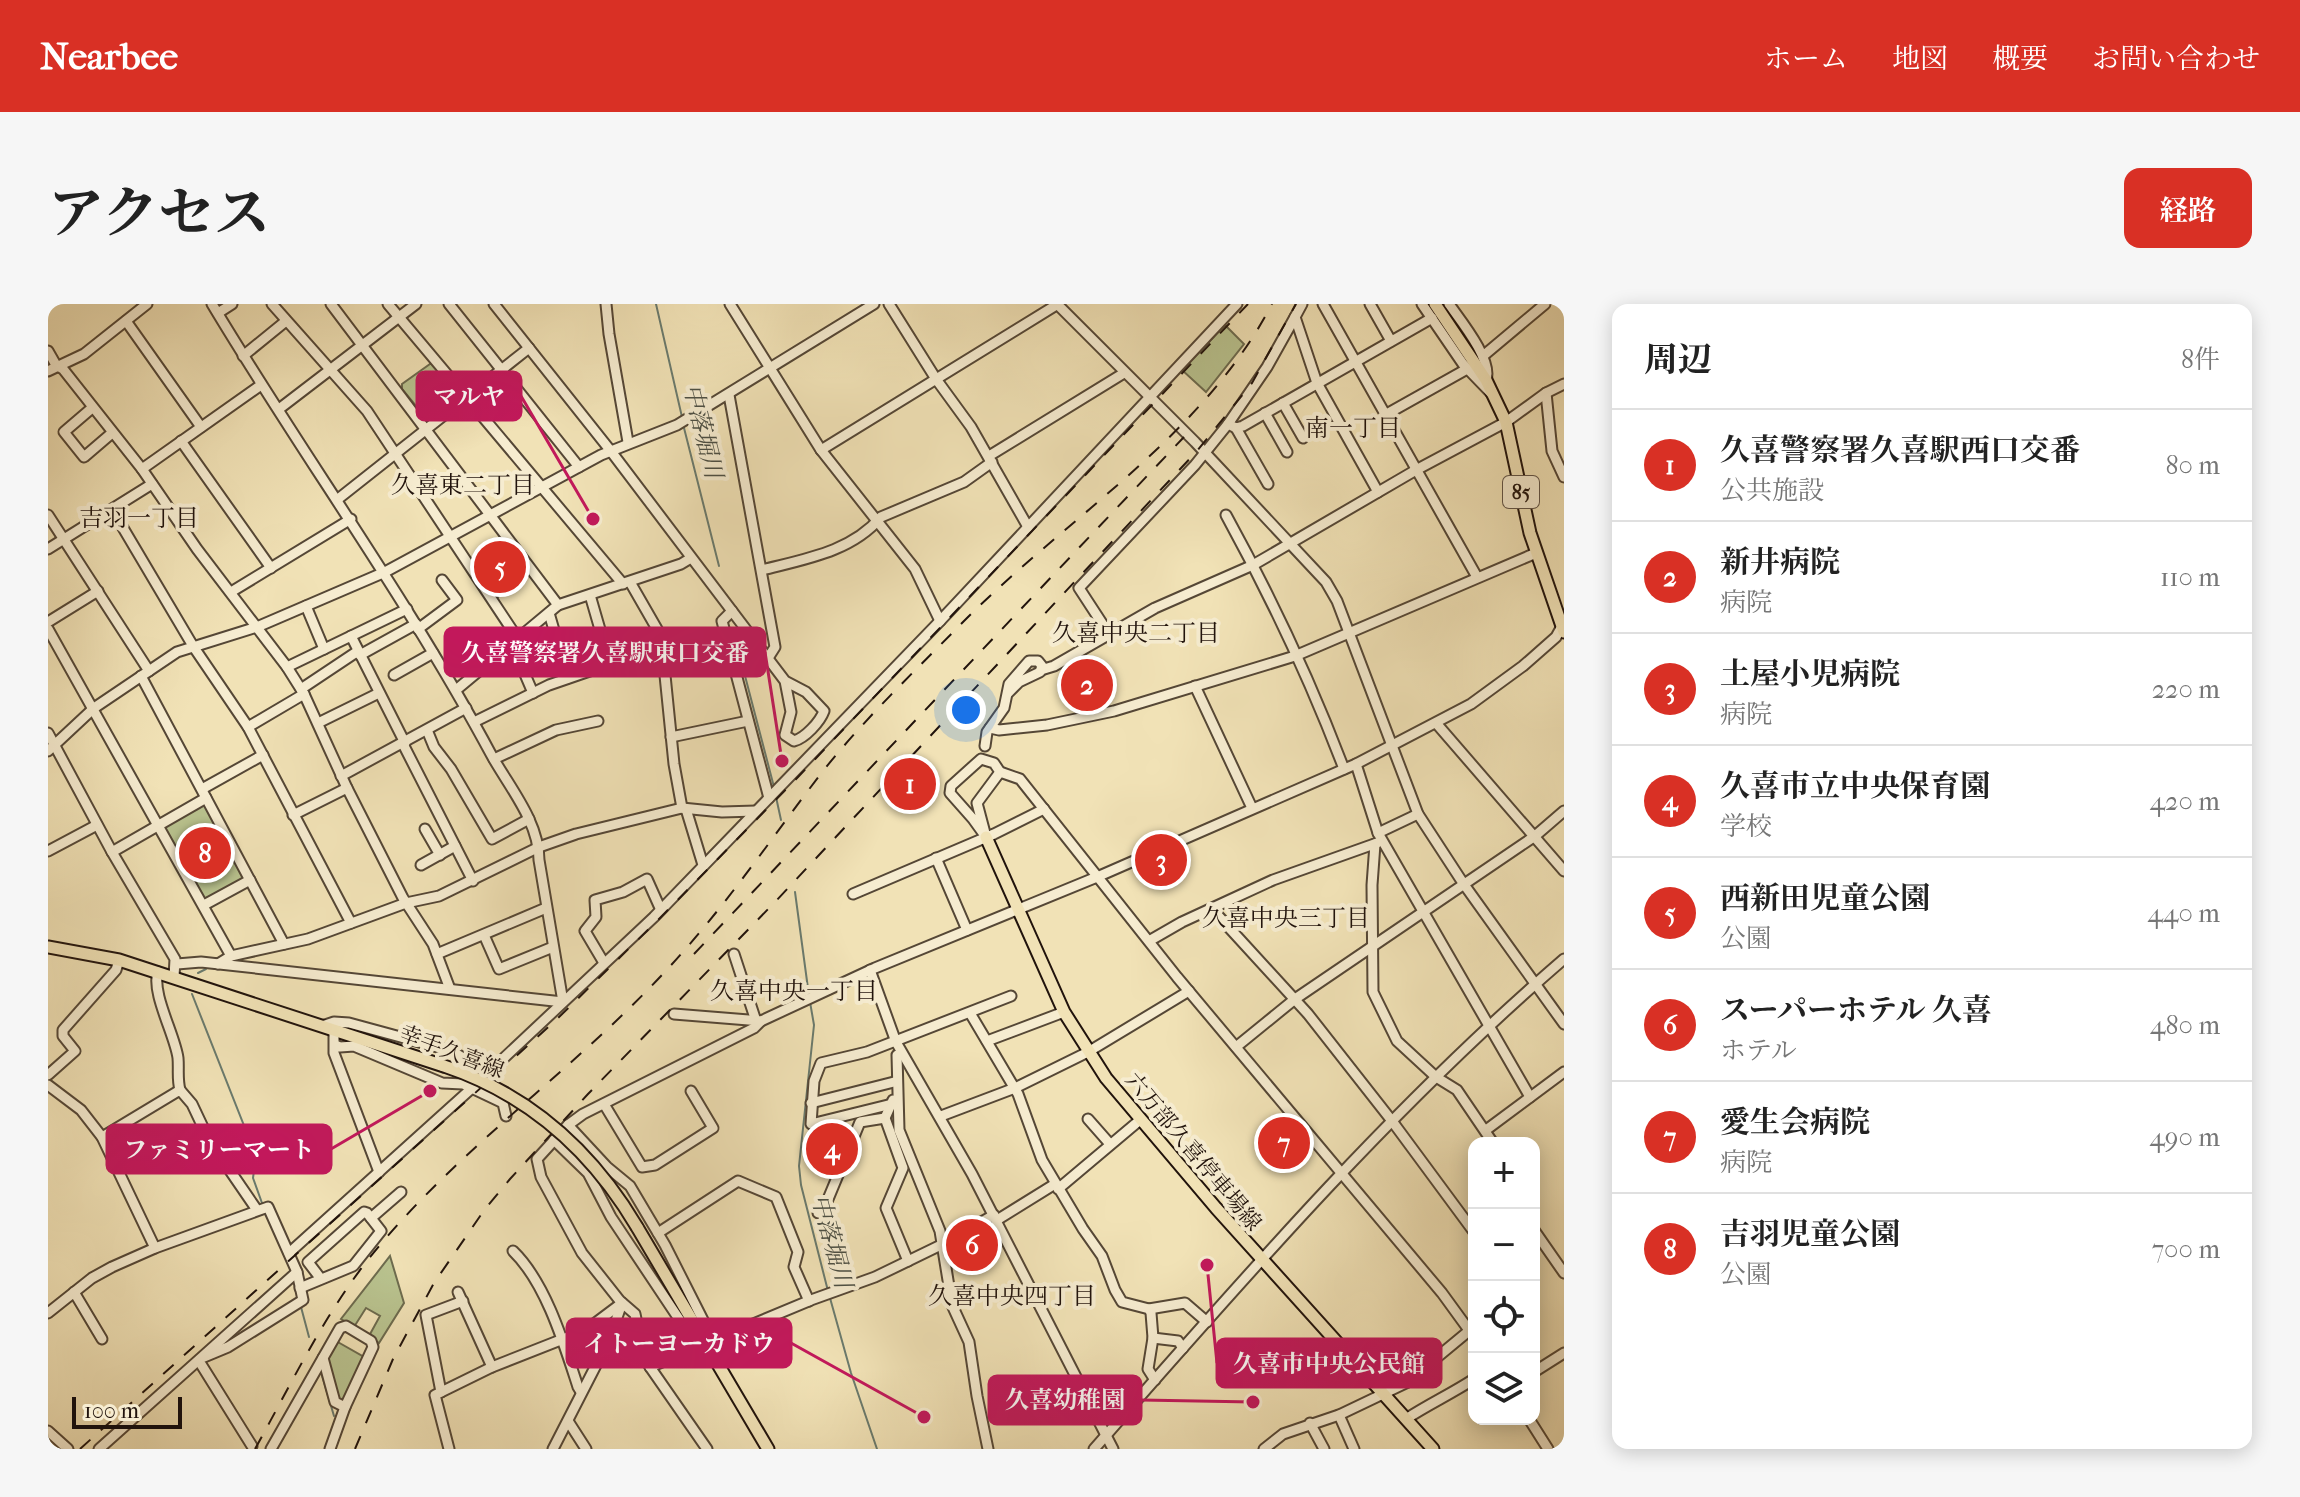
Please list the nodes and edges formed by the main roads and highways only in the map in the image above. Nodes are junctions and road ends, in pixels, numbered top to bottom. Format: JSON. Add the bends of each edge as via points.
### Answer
{"nodes":[{"id":1,"x":1435,"y":304,"type":"edge"},
{"id":2,"x":1563,"y":629,"type":"edge"},
{"id":3,"x":986,"y":837,"type":"road end"},
{"id":4,"x":48,"y":947,"type":"edge"},
{"id":5,"x":768,"y":1449,"type":"edge"},
{"id":6,"x":1433,"y":1449,"type":"edge"}],
"edges":[{"from":1,"to":2,"type":"main road","number":"85","via":[[1486,380],[1506,422],[1536,553]]},
{"from":3,"to":6,"type":"main road","name":"六万部久喜停車場線","via":[[1064,1012],[1088,1052],[1140,1120]]},
{"from":4,"to":5,"type":"main road","name":"幸手久喜線","bridge":true,"via":[[158,972],[175,971],[444,1066],[497,1088],[554,1126],[599,1171],[637,1227]]}]}
